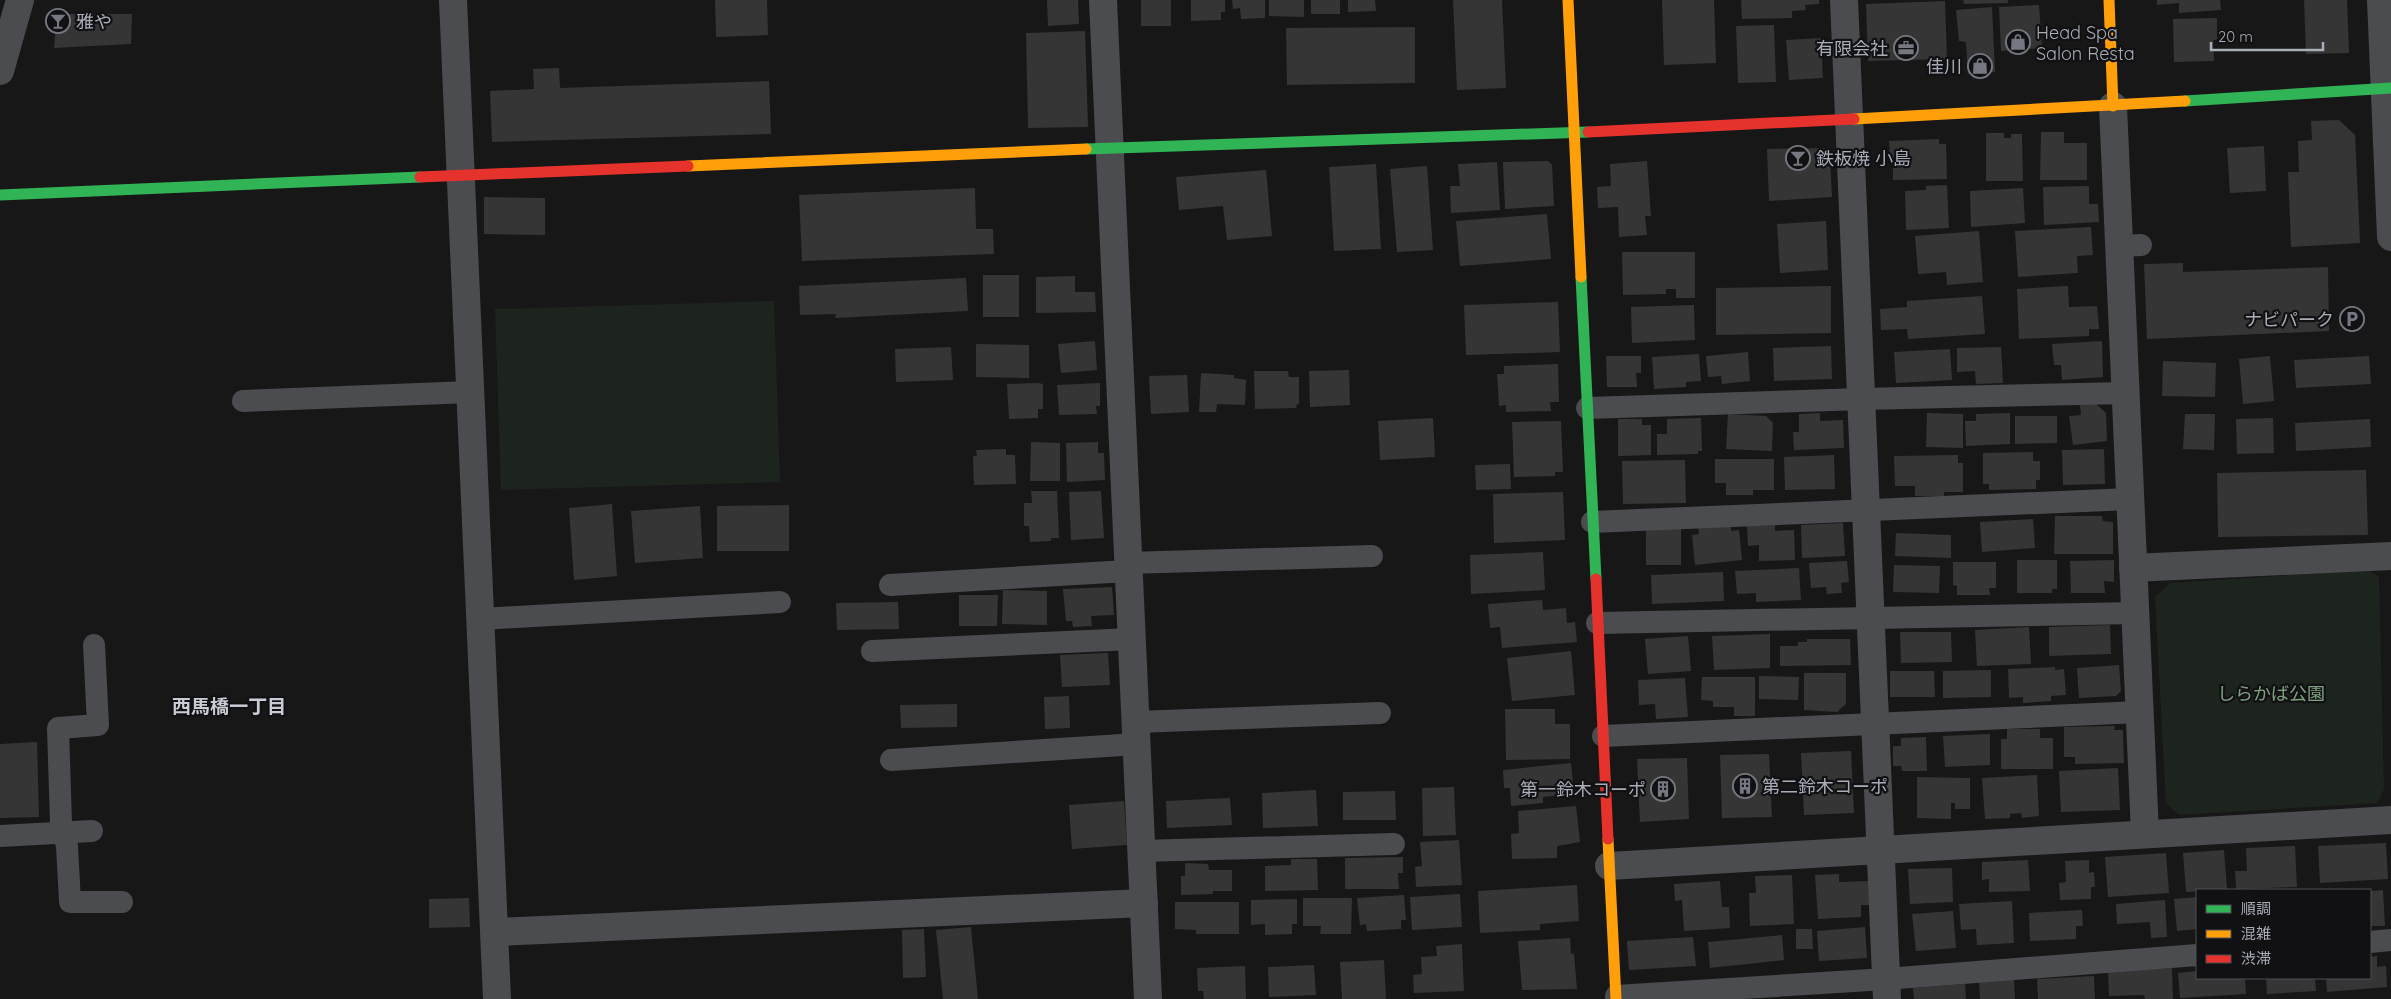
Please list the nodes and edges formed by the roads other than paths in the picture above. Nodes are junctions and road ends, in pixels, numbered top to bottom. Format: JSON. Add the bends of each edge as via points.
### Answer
{"nodes":[{"id":1,"x":20,"y":0,"type":"edge"},
{"id":2,"x":453,"y":0,"type":"edge"},
{"id":3,"x":1102,"y":0,"type":"edge"},
{"id":4,"x":1568,"y":0,"type":"edge"},
{"id":5,"x":1844,"y":0,"type":"edge"},
{"id":6,"x":2109,"y":0,"type":"edge"},
{"id":7,"x":2381,"y":0,"type":"edge"},
{"id":8,"x":0,"y":71,"type":"edge"},
{"id":9,"x":2388,"y":89,"type":"edge"},
{"id":10,"x":2113,"y":106,"type":"junction"},
{"id":11,"x":1850,"y":118,"type":"junction"},
{"id":12,"x":1574,"y":133,"type":"junction"},
{"id":13,"x":1108,"y":148,"type":"junction"},
{"id":14,"x":461,"y":174,"type":"junction"},
{"id":15,"x":0,"y":195,"type":"edge"},
{"id":16,"x":2391,"y":237,"type":"edge"},
{"id":17,"x":470,"y":392,"type":"junction"},
{"id":18,"x":2126,"y":393,"type":"junction"},
{"id":19,"x":1862,"y":399,"type":"junction"},
{"id":20,"x":243,"y":401,"type":"dead end"},
{"id":21,"x":1587,"y":408,"type":"junction"},
{"id":22,"x":2130,"y":499,"type":"junction"},
{"id":23,"x":1866,"y":510,"type":"junction"},
{"id":24,"x":1592,"y":522,"type":"junction"},
{"id":25,"x":1372,"y":556,"type":"dead end"},
{"id":26,"x":2391,"y":556,"type":"edge"},
{"id":27,"x":1128,"y":567,"type":"junction"},
{"id":28,"x":2133,"y":568,"type":"junction"},
{"id":29,"x":890,"y":585,"type":"dead end"},
{"id":30,"x":780,"y":602,"type":"dead end"},
{"id":31,"x":2135,"y":613,"type":"junction"},
{"id":32,"x":1871,"y":618,"type":"junction"},
{"id":33,"x":480,"y":619,"type":"junction"},
{"id":34,"x":1597,"y":623,"type":"junction"},
{"id":35,"x":1132,"y":639,"type":"junction"},
{"id":36,"x":94,"y":645,"type":"dead end"},
{"id":37,"x":872,"y":651,"type":"dead end"},
{"id":38,"x":2140,"y":712,"type":"junction"},
{"id":39,"x":1380,"y":713,"type":"dead end"},
{"id":40,"x":1875,"y":724,"type":"junction"},
{"id":41,"x":1136,"y":733,"type":"junction"},
{"id":42,"x":1603,"y":736,"type":"junction"},
{"id":43,"x":892,"y":760,"type":"dead end"},
{"id":44,"x":2391,"y":820,"type":"edge"},
{"id":45,"x":92,"y":831,"type":"dead end"},
{"id":46,"x":64,"y":832,"type":"junction"},
{"id":47,"x":2146,"y":834,"type":"junction"},
{"id":48,"x":0,"y":836,"type":"edge"},
{"id":49,"x":1394,"y":844,"type":"dead end"},
{"id":50,"x":1880,"y":850,"type":"junction"},
{"id":51,"x":1142,"y":851,"type":"junction"},
{"id":52,"x":1609,"y":866,"type":"junction"},
{"id":53,"x":122,"y":902,"type":"dead end"},
{"id":54,"x":1144,"y":903,"type":"junction"},
{"id":55,"x":495,"y":932,"type":"junction"},
{"id":56,"x":2391,"y":940,"type":"edge"},
{"id":57,"x":2371,"y":942,"type":"edge"},
{"id":58,"x":2196,"y":955,"type":"edge"},
{"id":59,"x":1887,"y":989,"type":"edge"},
{"id":60,"x":1616,"y":998,"type":"edge"},
{"id":61,"x":497,"y":999,"type":"edge"},
{"id":62,"x":1148,"y":999,"type":"edge"}],
"edges":[{"from":1,"to":8,"type":"street"},
{"from":2,"to":14,"type":"street"},
{"from":3,"to":13,"type":"street"},
{"from":4,"to":12,"type":"street"},
{"from":5,"to":11,"type":"street"},
{"from":6,"to":10,"type":"street"},
{"from":7,"to":9,"type":"street"},
{"from":9,"to":10,"type":"street"},
{"from":9,"to":16,"type":"street"},
{"from":10,"to":11,"type":"street"},
{"from":10,"to":18,"type":"street","via":[[2130,245]]},
{"from":11,"to":12,"type":"street"},
{"from":11,"to":19,"type":"street"},
{"from":12,"to":13,"type":"street"},
{"from":12,"to":21,"type":"street"},
{"from":13,"to":14,"type":"street"},
{"from":13,"to":27,"type":"street"},
{"from":14,"to":15,"type":"street"},
{"from":14,"to":17,"type":"street"},
{"from":17,"to":20,"type":"lane"},
{"from":17,"to":33,"type":"street"},
{"from":18,"to":19,"type":"lane"},
{"from":18,"to":22,"type":"street"},
{"from":19,"to":21,"type":"lane"},
{"from":19,"to":23,"type":"street"},
{"from":21,"to":24,"type":"street"},
{"from":22,"to":23,"type":"lane"},
{"from":22,"to":28,"type":"street"},
{"from":23,"to":24,"type":"lane"},
{"from":23,"to":32,"type":"street"},
{"from":24,"to":34,"type":"street"},
{"from":25,"to":27,"type":"lane"},
{"from":26,"to":28,"type":"street"},
{"from":27,"to":29,"type":"lane"},
{"from":27,"to":35,"type":"street"},
{"from":28,"to":31,"type":"street"},
{"from":30,"to":33,"type":"lane"},
{"from":31,"to":32,"type":"lane"},
{"from":31,"to":38,"type":"street"},
{"from":32,"to":34,"type":"lane"},
{"from":32,"to":40,"type":"street"},
{"from":33,"to":55,"type":"street"},
{"from":34,"to":42,"type":"street"},
{"from":35,"to":37,"type":"lane"},
{"from":35,"to":41,"type":"street"},
{"from":36,"to":46,"type":"lane","via":[[98,725],[58,728]]},
{"from":38,"to":40,"type":"lane"},
{"from":38,"to":47,"type":"street"},
{"from":39,"to":41,"type":"lane"},
{"from":40,"to":42,"type":"lane"},
{"from":40,"to":50,"type":"street"},
{"from":41,"to":43,"type":"lane"},
{"from":41,"to":51,"type":"street"},
{"from":42,"to":52,"type":"street"},
{"from":44,"to":47,"type":"street"},
{"from":45,"to":46,"type":"lane"},
{"from":46,"to":48,"type":"lane"},
{"from":46,"to":53,"type":"lane","via":[[70,902]]},
{"from":47,"to":50,"type":"street"},
{"from":49,"to":51,"type":"lane"},
{"from":50,"to":52,"type":"street"},
{"from":50,"to":59,"type":"street"},
{"from":51,"to":54,"type":"street"},
{"from":52,"to":60,"type":"street"},
{"from":54,"to":55,"type":"street"},
{"from":54,"to":62,"type":"street"},
{"from":55,"to":61,"type":"street"},
{"from":56,"to":57,"type":"lane"},
{"from":58,"to":59,"type":"lane"},
{"from":59,"to":60,"type":"lane"}]}
